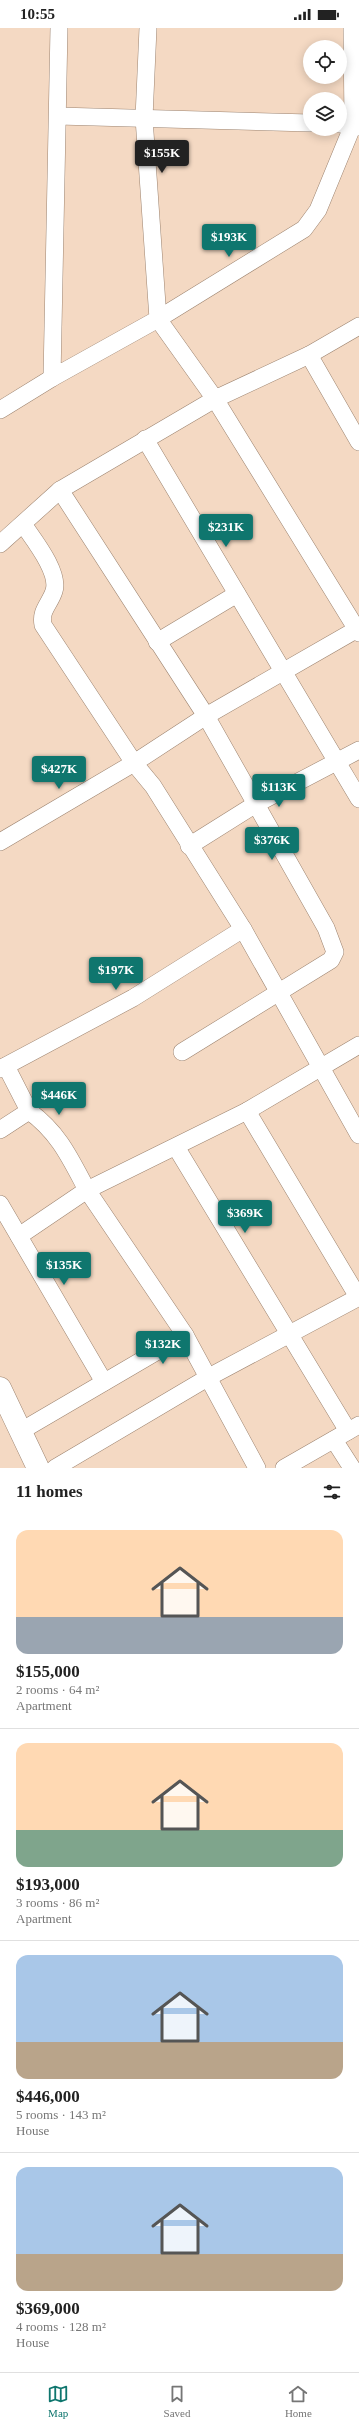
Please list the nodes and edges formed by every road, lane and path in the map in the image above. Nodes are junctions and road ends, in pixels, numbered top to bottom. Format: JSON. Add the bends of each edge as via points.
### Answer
{"nodes":[{"id":1,"x":60,"y":28,"type":"edge"},
{"id":2,"x":148,"y":28,"type":"edge"},
{"id":3,"x":352,"y":28,"type":"edge"},
{"id":4,"x":58,"y":116,"type":"junction"},
{"id":5,"x":144,"y":118,"type":"junction"},
{"id":6,"x":303,"y":123,"type":"edge"},
{"id":7,"x":351,"y":125,"type":"edge"},
{"id":8,"x":158,"y":319,"type":"junction"},
{"id":9,"x":359,"y":326,"type":"edge"},
{"id":10,"x":310,"y":356,"type":"junction"},
{"id":11,"x":52,"y":378,"type":"junction"},
{"id":12,"x":215,"y":399,"type":"junction"},
{"id":13,"x":0,"y":410,"type":"edge"},
{"id":14,"x":145,"y":439,"type":"junction"},
{"id":15,"x":359,"y":442,"type":"edge"},
{"id":16,"x":60,"y":490,"type":"junction"},
{"id":17,"x":23,"y":524,"type":"junction"},
{"id":18,"x":0,"y":544,"type":"edge"},
{"id":19,"x":237,"y":594,"type":"junction"},
{"id":20,"x":358,"y":630,"type":"edge"},
{"id":21,"x":157,"y":642,"type":"junction"},
{"id":22,"x":284,"y":671,"type":"junction"},
{"id":23,"x":206,"y":716,"type":"junction"},
{"id":24,"x":359,"y":750,"type":"edge"},
{"id":25,"x":337,"y":760,"type":"junction"},
{"id":26,"x":134,"y":763,"type":"junction"},
{"id":27,"x":359,"y":799,"type":"edge"},
{"id":28,"x":256,"y":804,"type":"junction"},
{"id":29,"x":0,"y":842,"type":"edge"},
{"id":30,"x":189,"y":846,"type":"junction"},
{"id":31,"x":243,"y":929,"type":"junction"},
{"id":32,"x":278,"y":992,"type":"junction"},
{"id":33,"x":359,"y":1045,"type":"edge"},
{"id":34,"x":182,"y":1052,"type":"dead end"},
{"id":35,"x":3,"y":1067,"type":"edge"},
{"id":36,"x":320,"y":1067,"type":"junction"},
{"id":37,"x":29,"y":1111,"type":"junction"},
{"id":38,"x":247,"y":1111,"type":"junction"},
{"id":39,"x":0,"y":1130,"type":"edge"},
{"id":40,"x":359,"y":1135,"type":"edge"},
{"id":41,"x":176,"y":1147,"type":"junction"},
{"id":42,"x":87,"y":1190,"type":"junction"},
{"id":43,"x":0,"y":1204,"type":"edge"},
{"id":44,"x":19,"y":1236,"type":"junction"},
{"id":45,"x":359,"y":1297,"type":"edge"},
{"id":46,"x":185,"y":1335,"type":"junction"},
{"id":47,"x":289,"y":1335,"type":"junction"},
{"id":48,"x":209,"y":1378,"type":"junction"},
{"id":49,"x":104,"y":1382,"type":"junction"},
{"id":50,"x":0,"y":1388,"type":"edge"},
{"id":51,"x":354,"y":1428,"type":"edge"},
{"id":52,"x":22,"y":1431,"type":"junction"},
{"id":53,"x":334,"y":1440,"type":"junction"},
{"id":54,"x":38,"y":1468,"type":"edge"},
{"id":55,"x":55,"y":1468,"type":"edge"},
{"id":56,"x":257,"y":1468,"type":"edge"},
{"id":57,"x":284,"y":1468,"type":"edge"},
{"id":58,"x":352,"y":1468,"type":"edge"}],
"edges":[{"from":1,"to":4,"type":"street"},
{"from":2,"to":5,"type":"street"},
{"from":3,"to":7,"type":"street"},
{"from":4,"to":5,"type":"street"},
{"from":4,"to":11,"type":"street"},
{"from":5,"to":6,"type":"street"},
{"from":5,"to":8,"type":"street"},
{"from":7,"to":8,"type":"street","via":[[318,210],[304,229]]},
{"from":8,"to":11,"type":"street"},
{"from":8,"to":12,"type":"street"},
{"from":9,"to":10,"type":"street"},
{"from":10,"to":12,"type":"street"},
{"from":10,"to":15,"type":"street"},
{"from":11,"to":13,"type":"street"},
{"from":12,"to":14,"type":"street"},
{"from":12,"to":20,"type":"street"},
{"from":14,"to":16,"type":"street"},
{"from":14,"to":19,"type":"street"},
{"from":16,"to":17,"type":"street"},
{"from":16,"to":21,"type":"street"},
{"from":17,"to":18,"type":"street"},
{"from":17,"to":26,"type":"street","via":[[55,579],[54,590],[42,613],[43,625]]},
{"from":19,"to":21,"type":"street"},
{"from":19,"to":22,"type":"street"},
{"from":20,"to":22,"type":"street"},
{"from":21,"to":23,"type":"street"},
{"from":22,"to":23,"type":"street"},
{"from":22,"to":25,"type":"street"},
{"from":23,"to":26,"type":"street"},
{"from":23,"to":28,"type":"street"},
{"from":24,"to":25,"type":"street"},
{"from":25,"to":27,"type":"street"},
{"from":25,"to":28,"type":"street"},
{"from":26,"to":29,"type":"street"},
{"from":26,"to":30,"type":"street","via":[[153,786]]},
{"from":28,"to":30,"type":"street"},
{"from":28,"to":32,"type":"street","via":[[326,928],[335,952],[331,960]]},
{"from":30,"to":31,"type":"street"},
{"from":31,"to":32,"type":"street"},
{"from":31,"to":35,"type":"street","via":[[132,998]]},
{"from":32,"to":34,"type":"street"},
{"from":32,"to":36,"type":"street"},
{"from":33,"to":36,"type":"street"},
{"from":35,"to":37,"type":"street"},
{"from":36,"to":38,"type":"street"},
{"from":36,"to":40,"type":"street"},
{"from":37,"to":39,"type":"street"},
{"from":37,"to":42,"type":"street","via":[[50,1127],[60,1140]]},
{"from":38,"to":41,"type":"street"},
{"from":38,"to":45,"type":"street"},
{"from":41,"to":42,"type":"street"},
{"from":41,"to":47,"type":"street"},
{"from":42,"to":44,"type":"street"},
{"from":42,"to":46,"type":"street"},
{"from":43,"to":44,"type":"street"},
{"from":44,"to":49,"type":"street"},
{"from":45,"to":47,"type":"street"},
{"from":46,"to":48,"type":"street"},
{"from":46,"to":49,"type":"street"},
{"from":47,"to":48,"type":"street"},
{"from":47,"to":51,"type":"street"},
{"from":48,"to":55,"type":"street"},
{"from":48,"to":56,"type":"street"},
{"from":49,"to":52,"type":"street"},
{"from":50,"to":52,"type":"street"},
{"from":51,"to":53,"type":"street"},
{"from":52,"to":54,"type":"street"},
{"from":53,"to":57,"type":"street"},
{"from":53,"to":58,"type":"street"}]}
